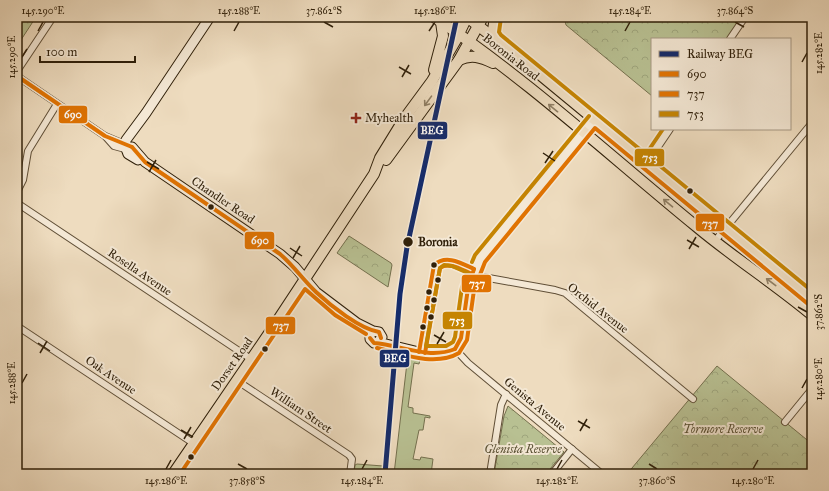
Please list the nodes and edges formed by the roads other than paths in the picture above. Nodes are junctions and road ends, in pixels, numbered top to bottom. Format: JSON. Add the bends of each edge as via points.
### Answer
{"nodes":[{"id":1,"x":53,"y":17,"type":"edge"},
{"id":2,"x":210,"y":17,"type":"edge"},
{"id":3,"x":467,"y":17,"type":"edge"},
{"id":4,"x":495,"y":17,"type":"edge"},
{"id":5,"x":745,"y":17,"type":"edge"},
{"id":6,"x":438,"y":19,"type":"edge"},
{"id":7,"x":481,"y":21,"type":"edge"},
{"id":8,"x":459,"y":33,"type":"junction"},
{"id":9,"x":495,"y":38,"type":"junction"},
{"id":10,"x":731,"y":38,"type":"edge"},
{"id":11,"x":470,"y":41,"type":"junction"},
{"id":12,"x":459,"y":60,"type":"junction"},
{"id":13,"x":17,"y":71,"type":"edge"},
{"id":14,"x":510,"y":72,"type":"junction"},
{"id":15,"x":17,"y":76,"type":"edge"},
{"id":16,"x":432,"y":81,"type":"junction"},
{"id":17,"x":57,"y":104,"type":"junction"},
{"id":18,"x":594,"y":120,"type":"junction"},
{"id":19,"x":812,"y":123,"type":"edge"},
{"id":20,"x":669,"y":130,"type":"edge"},
{"id":21,"x":583,"y":132,"type":"junction"},
{"id":22,"x":127,"y":147,"type":"junction"},
{"id":23,"x":647,"y":163,"type":"junction"},
{"id":24,"x":378,"y":169,"type":"junction"},
{"id":25,"x":17,"y":192,"type":"edge"},
{"id":26,"x":17,"y":203,"type":"edge"},
{"id":27,"x":725,"y":228,"type":"junction"},
{"id":28,"x":715,"y":241,"type":"junction"},
{"id":29,"x":472,"y":275,"type":"junction"},
{"id":30,"x":304,"y":280,"type":"junction"},
{"id":31,"x":812,"y":284,"type":"edge"},
{"id":32,"x":808,"y":296,"type":"edge"},
{"id":33,"x":812,"y":315,"type":"edge"},
{"id":34,"x":17,"y":326,"type":"edge"},
{"id":35,"x":455,"y":349,"type":"junction"},
{"id":36,"x":251,"y":359,"type":"junction"},
{"id":37,"x":236,"y":380,"type":"junction"},
{"id":38,"x":812,"y":389,"type":"edge"},
{"id":39,"x":506,"y":394,"type":"junction"},
{"id":40,"x":693,"y":399,"type":"dead end"},
{"id":41,"x":784,"y":422,"type":"dead end"},
{"id":42,"x":193,"y":443,"type":"junction"},
{"id":43,"x":572,"y":449,"type":"junction"},
{"id":44,"x":17,"y":471,"type":"edge"},
{"id":45,"x":175,"y":473,"type":"edge"},
{"id":46,"x":21,"y":474,"type":"edge"},
{"id":47,"x":350,"y":474,"type":"edge"},
{"id":48,"x":490,"y":474,"type":"edge"},
{"id":49,"x":552,"y":474,"type":"edge"},
{"id":50,"x":602,"y":474,"type":"edge"}],
"edges":[{"from":1,"to":13,"type":"street"},
{"from":2,"to":22,"type":"main road","via":[[136,128]]},
{"from":3,"to":7,"type":"main road","name":"Boronia Road"},
{"from":3,"to":8,"type":"main road","name":"Dorset Road"},
{"from":4,"to":9,"type":"main road"},
{"from":5,"to":10,"type":"street"},
{"from":6,"to":8,"type":"main road","name":"Boronia Road"},
{"from":6,"to":16,"type":"main road","via":[[443,36]]},
{"from":7,"to":9,"type":"main road","name":"Boronia Road"},
{"from":7,"to":11,"type":"main road","name":"Dorset Road"},
{"from":8,"to":11,"type":"main road","name":"Boronia Road"},
{"from":8,"to":16,"type":"main road","name":"Dorset Road"},
{"from":9,"to":18,"type":"main road","name":"Boronia Road"},
{"from":11,"to":12,"type":"main road","name":"Dorset Road"},
{"from":11,"to":14,"type":"main road","name":"Boronia Road"},
{"from":12,"to":14,"type":"main road","via":[[466,56],[479,58]]},
{"from":12,"to":24,"type":"main road","name":"Dorset Road","one_way":true},
{"from":21,"to":14,"type":"main road","name":"Boronia Road","one_way":true},
{"from":15,"to":17,"type":"street","name":"Chandler Road"},
{"from":16,"to":24,"type":"main road","name":"Dorset Road","via":[[380,158]]},
{"from":17,"to":22,"type":"street","name":"Chandler Road","via":[[105,136],[114,146]]},
{"from":17,"to":25,"type":"street","via":[[28,150],[23,180]]},
{"from":18,"to":21,"type":"main road"},
{"from":18,"to":23,"type":"main road","name":"Boronia Road"},
{"from":19,"to":27,"type":"street"},
{"from":20,"to":23,"type":"street"},
{"from":28,"to":21,"type":"main road","name":"Boronia Road","one_way":true},
{"from":21,"to":29,"type":"main road","via":[[486,251]]},
{"from":22,"to":30,"type":"main road","name":"Chandler Road","via":[[145,162],[263,241],[295,267]]},
{"from":23,"to":27,"type":"main road","name":"Boronia Road"},
{"from":24,"to":30,"type":"main road","name":"Dorset Road"},
{"from":26,"to":36,"type":"street","name":"Rosella Avenue"},
{"from":27,"to":28,"type":"street"},
{"from":27,"to":32,"type":"main road","name":"Boronia Road"},
{"from":33,"to":28,"type":"main road","name":"Boronia Road","one_way":true},
{"from":29,"to":35,"type":"main road","via":[[460,338]]},
{"from":29,"to":40,"type":"street","name":"Orchid Avenue","via":[[565,294]]},
{"from":30,"to":35,"type":"main road","name":"Chandler Road","via":[[371,334],[372,342],[380,340],[408,350],[440,353]]},
{"from":30,"to":36,"type":"main road","name":"Dorset Road"},
{"from":31,"to":32,"type":"street"},
{"from":34,"to":42,"type":"street","name":"Oak Avenue"},
{"from":35,"to":39,"type":"street","name":"Genista Avenue"},
{"from":36,"to":37,"type":"main road","name":"Dorset Road"},
{"from":37,"to":42,"type":"main road","name":"Dorset Road"},
{"from":37,"to":47,"type":"street","name":"William Street","via":[[352,459]]},
{"from":38,"to":41,"type":"street"},
{"from":39,"to":43,"type":"street","name":"Genista Avenue"},
{"from":39,"to":48,"type":"street","via":[[501,405]]},
{"from":42,"to":45,"type":"main road","name":"Dorset Road"},
{"from":43,"to":49,"type":"street"},
{"from":43,"to":50,"type":"street","name":"Genista Avenue"},
{"from":44,"to":46,"type":"street"}]}
